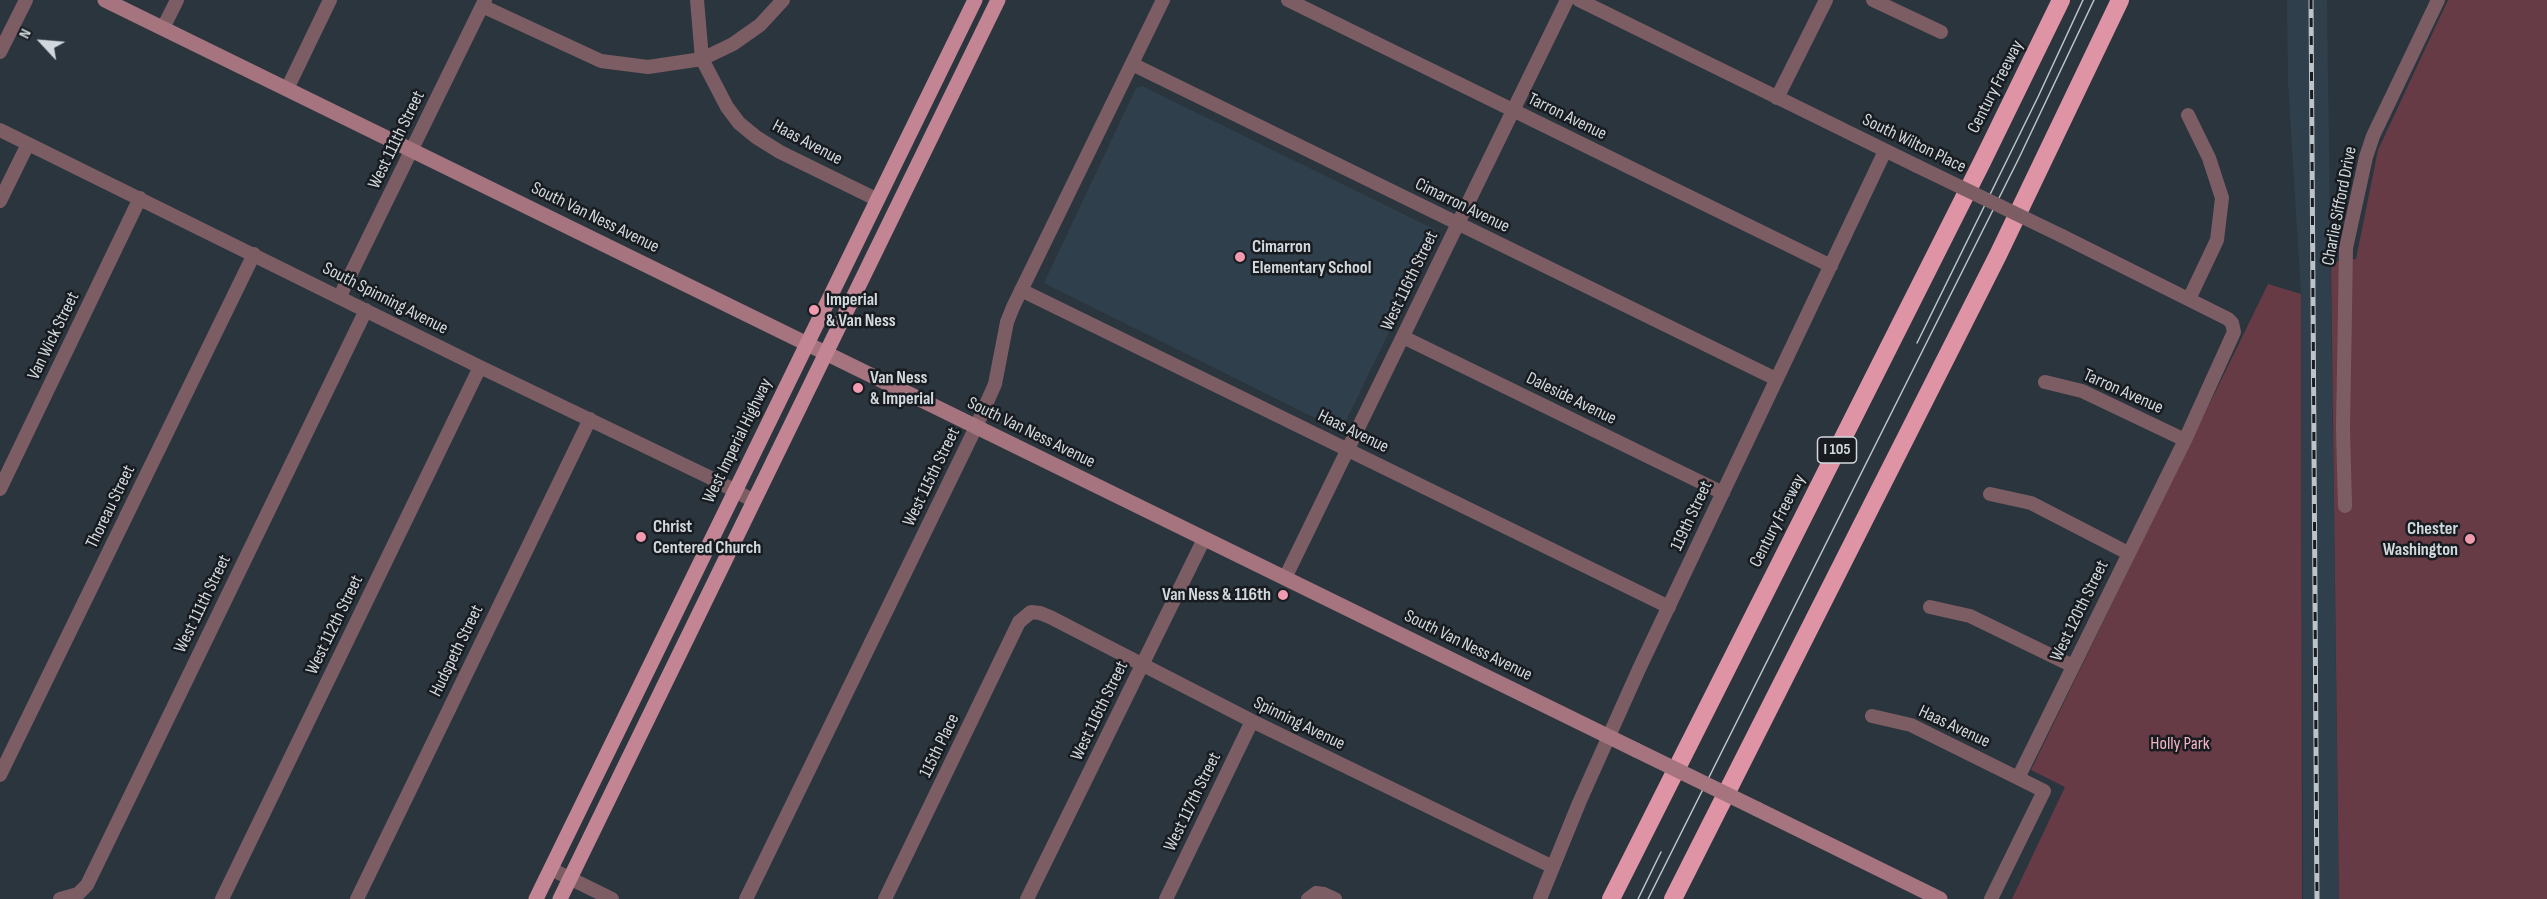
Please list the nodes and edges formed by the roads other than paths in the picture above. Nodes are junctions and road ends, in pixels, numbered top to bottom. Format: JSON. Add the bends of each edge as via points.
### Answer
{"nodes":[{"id":1,"x":26,"y":0,"type":"edge"},
{"id":2,"x":105,"y":0,"type":"edge"},
{"id":3,"x":177,"y":0,"type":"edge"},
{"id":4,"x":330,"y":0,"type":"edge"},
{"id":5,"x":697,"y":0,"type":"edge"},
{"id":6,"x":783,"y":0,"type":"edge"},
{"id":7,"x":975,"y":0,"type":"edge"},
{"id":8,"x":998,"y":0,"type":"edge"},
{"id":9,"x":1163,"y":0,"type":"edge"},
{"id":10,"x":1288,"y":0,"type":"edge"},
{"id":11,"x":1568,"y":0,"type":"edge"},
{"id":12,"x":1579,"y":0,"type":"edge"},
{"id":13,"x":1826,"y":0,"type":"edge"},
{"id":14,"x":1873,"y":0,"type":"edge"},
{"id":15,"x":2061,"y":0,"type":"edge"},
{"id":16,"x":2120,"y":0,"type":"edge"},
{"id":17,"x":2438,"y":0,"type":"edge"},
{"id":18,"x":484,"y":3,"type":"edge"},
{"id":19,"x":163,"y":28,"type":"junction"},
{"id":20,"x":1941,"y":32,"type":"dead end"},
{"id":21,"x":0,"y":52,"type":"edge"},
{"id":22,"x":702,"y":59,"type":"junction"},
{"id":23,"x":1132,"y":64,"type":"junction"},
{"id":24,"x":287,"y":89,"type":"junction"},
{"id":25,"x":1777,"y":98,"type":"junction"},
{"id":26,"x":1514,"y":111,"type":"junction"},
{"id":27,"x":2188,"y":115,"type":"dead end"},
{"id":28,"x":0,"y":130,"type":"edge"},
{"id":29,"x":28,"y":144,"type":"junction"},
{"id":30,"x":412,"y":150,"type":"junction"},
{"id":31,"x":1885,"y":151,"type":"junction"},
{"id":32,"x":140,"y":198,"type":"junction"},
{"id":33,"x":878,"y":200,"type":"junction"},
{"id":34,"x":0,"y":201,"type":"edge"},
{"id":35,"x":1458,"y":224,"type":"junction"},
{"id":36,"x":254,"y":254,"type":"junction"},
{"id":37,"x":1831,"y":266,"type":"junction"},
{"id":38,"x":1021,"y":290,"type":"junction"},
{"id":39,"x":340,"y":296,"type":"junction"},
{"id":40,"x":2189,"y":299,"type":"junction"},
{"id":41,"x":366,"y":310,"type":"junction"},
{"id":42,"x":2232,"y":323,"type":"joint"},
{"id":43,"x":1403,"y":337,"type":"junction"},
{"id":44,"x":807,"y":343,"type":"junction"},
{"id":45,"x":825,"y":354,"type":"junction"},
{"id":46,"x":480,"y":367,"type":"junction"},
{"id":47,"x":1776,"y":379,"type":"junction"},
{"id":48,"x":2045,"y":382,"type":"dead end"},
{"id":49,"x":590,"y":419,"type":"junction"},
{"id":50,"x":976,"y":428,"type":"junction"},
{"id":51,"x":2185,"y":440,"type":"junction"},
{"id":52,"x":1348,"y":450,"type":"junction"},
{"id":53,"x":0,"y":489,"type":"edge"},
{"id":54,"x":736,"y":491,"type":"junction"},
{"id":55,"x":1723,"y":493,"type":"junction"},
{"id":56,"x":1990,"y":494,"type":"dead end"},
{"id":57,"x":754,"y":501,"type":"junction"},
{"id":58,"x":2346,"y":506,"type":"dead end"},
{"id":59,"x":1204,"y":539,"type":"junction"},
{"id":60,"x":2128,"y":553,"type":"junction"},
{"id":61,"x":1285,"y":578,"type":"junction"},
{"id":62,"x":1669,"y":607,"type":"junction"},
{"id":63,"x":1930,"y":607,"type":"dead end"},
{"id":64,"x":1031,"y":612,"type":"joint"},
{"id":65,"x":1142,"y":666,"type":"junction"},
{"id":66,"x":2073,"y":666,"type":"junction"},
{"id":67,"x":1872,"y":716,"type":"dead end"},
{"id":68,"x":1252,"y":721,"type":"junction"},
{"id":69,"x":1609,"y":737,"type":"junction"},
{"id":70,"x":0,"y":776,"type":"edge"},
{"id":71,"x":2018,"y":778,"type":"junction"},
{"id":72,"x":1553,"y":867,"type":"junction"},
{"id":73,"x":551,"y":869,"type":"junction"},
{"id":74,"x":570,"y":878,"type":"junction"},
{"id":75,"x":1312,"y":896,"type":"edge"},
{"id":76,"x":60,"y":899,"type":"edge"},
{"id":77,"x":222,"y":899,"type":"edge"},
{"id":78,"x":357,"y":899,"type":"edge"},
{"id":79,"x":536,"y":899,"type":"edge"},
{"id":80,"x":560,"y":899,"type":"edge"},
{"id":81,"x":612,"y":899,"type":"edge"},
{"id":82,"x":746,"y":899,"type":"edge"},
{"id":83,"x":885,"y":899,"type":"edge"},
{"id":84,"x":1027,"y":899,"type":"edge"},
{"id":85,"x":1166,"y":899,"type":"edge"},
{"id":86,"x":1335,"y":899,"type":"edge"},
{"id":87,"x":1540,"y":899,"type":"edge"},
{"id":88,"x":1611,"y":899,"type":"edge"},
{"id":89,"x":1673,"y":899,"type":"edge"},
{"id":90,"x":1940,"y":899,"type":"edge"},
{"id":91,"x":1991,"y":899,"type":"edge"}],
"edges":[{"from":1,"to":21,"type":"street"},
{"from":2,"to":19,"type":"main road","name":"South Van Ness Avenue"},
{"from":3,"to":19,"type":"street"},
{"from":4,"to":24,"type":"street"},
{"from":5,"to":22,"type":"street"},
{"from":6,"to":22,"type":"street","via":[[760,25]]},
{"from":7,"to":33,"type":"main road","name":"West Imperial Highway"},
{"from":8,"to":45,"type":"main road"},
{"from":9,"to":23,"type":"street","name":"West 115th Street"},
{"from":10,"to":26,"type":"street","name":"Tarron Avenue"},
{"from":11,"to":26,"type":"street","name":"West 116th Street"},
{"from":12,"to":25,"type":"street","name":"South Wilton Place"},
{"from":13,"to":25,"type":"street"},
{"from":14,"to":20,"type":"street"},
{"from":15,"to":88,"type":"highway","name":"Century Freeway","number":"I 105"},
{"from":16,"to":89,"type":"highway","via":[[2003,245]]},
{"from":17,"to":58,"type":"street","name":"Charlie Sifford Drive","via":[[2373,136],[2346,248]]},
{"from":18,"to":22,"type":"street","via":[[601,61],[648,67]]},
{"from":18,"to":30,"type":"street","name":"West 111th Street"},
{"from":19,"to":24,"type":"main road","name":"South Van Ness Avenue"},
{"from":22,"to":33,"type":"street","name":"Haas Avenue","via":[[727,107],[756,137]]},
{"from":23,"to":35,"type":"street","name":"Cimarron Avenue"},
{"from":23,"to":38,"type":"street","name":"West 115th Street"},
{"from":24,"to":30,"type":"main road","name":"South Van Ness Avenue"},
{"from":25,"to":31,"type":"street","name":"South Wilton Place"},
{"from":26,"to":35,"type":"street","name":"West 116th Street"},
{"from":26,"to":37,"type":"street","name":"Tarron Avenue"},
{"from":27,"to":40,"type":"street","via":[[2209,158],[2222,198],[2217,240]]},
{"from":28,"to":29,"type":"street","name":"South Spinning Avenue"},
{"from":29,"to":32,"type":"street","name":"South Spinning Avenue"},
{"from":29,"to":34,"type":"street"},
{"from":30,"to":39,"type":"street","name":"West 111th Street"},
{"from":30,"to":44,"type":"main road","name":"South Van Ness Avenue"},
{"from":31,"to":37,"type":"street","name":"119th Street"},
{"from":31,"to":40,"type":"street","name":"South Wilton Place","bridge":true},
{"from":32,"to":36,"type":"street","name":"South Spinning Avenue"},
{"from":32,"to":53,"type":"street","name":"Van Wick Street"},
{"from":33,"to":44,"type":"main road","name":"West Imperial Highway"},
{"from":35,"to":43,"type":"street","name":"West 116th Street"},
{"from":35,"to":47,"type":"street","name":"Cimarron Avenue"},
{"from":36,"to":39,"type":"street","name":"South Spinning Avenue"},
{"from":36,"to":70,"type":"street","name":"Thoreau Street"},
{"from":37,"to":47,"type":"street","name":"119th Street"},
{"from":38,"to":50,"type":"street","name":"West 115th Street","via":[[1007,322],[996,384]]},
{"from":38,"to":52,"type":"street","name":"Haas Avenue"},
{"from":39,"to":41,"type":"street","name":"South Spinning Avenue"},
{"from":40,"to":42,"type":"street","name":"South Wilton Place"},
{"from":41,"to":46,"type":"street","name":"South Spinning Avenue"},
{"from":41,"to":76,"type":"street","name":"West 111th Street","via":[[87,885],[78,894]]},
{"from":42,"to":51,"type":"street","name":"West 120th Street","via":[[2234,332]]},
{"from":43,"to":52,"type":"street","name":"West 116th Street"},
{"from":43,"to":55,"type":"street","name":"Daleside Avenue"},
{"from":44,"to":45,"type":"main road","name":"South Van Ness Avenue"},
{"from":44,"to":54,"type":"main road","name":"West Imperial Highway"},
{"from":45,"to":50,"type":"main road","name":"South Van Ness Avenue"},
{"from":45,"to":57,"type":"main road"},
{"from":46,"to":49,"type":"street","name":"South Spinning Avenue"},
{"from":46,"to":77,"type":"street","name":"West 112th Street"},
{"from":47,"to":55,"type":"street","name":"119th Street"},
{"from":48,"to":51,"type":"street","name":"Tarron Avenue","via":[[2082,391]]},
{"from":49,"to":54,"type":"street","name":"South Spinning Avenue"},
{"from":49,"to":78,"type":"street","name":"Hudspeth Street"},
{"from":50,"to":59,"type":"main road","name":"South Van Ness Avenue"},
{"from":50,"to":82,"type":"street","name":"West 115th Street"},
{"from":51,"to":60,"type":"street","name":"West 120th Street"},
{"from":52,"to":61,"type":"street","name":"West 116th Street"},
{"from":52,"to":62,"type":"street","name":"Haas Avenue"},
{"from":54,"to":57,"type":"street","name":"South Spinning Avenue"},
{"from":54,"to":73,"type":"main road","name":"West Imperial Highway"},
{"from":55,"to":62,"type":"street","name":"119th Street"},
{"from":56,"to":60,"type":"street","via":[[2031,503]]},
{"from":57,"to":74,"type":"main road"},
{"from":59,"to":61,"type":"main road","name":"South Van Ness Avenue"},
{"from":59,"to":65,"type":"street","name":"West 116th Street"},
{"from":60,"to":66,"type":"street","name":"West 120th Street"},
{"from":61,"to":69,"type":"main road","name":"South Van Ness Avenue"},
{"from":62,"to":69,"type":"street","name":"119th Street"},
{"from":63,"to":66,"type":"street","via":[[1970,616]]},
{"from":64,"to":65,"type":"street","name":"Spinning Avenue","via":[[1050,617]]},
{"from":64,"to":83,"type":"street","name":"115th Place","via":[[1019,622]]},
{"from":65,"to":68,"type":"street","name":"Spinning Avenue"},
{"from":65,"to":84,"type":"street","name":"West 116th Street"},
{"from":66,"to":71,"type":"street","name":"West 120th Street"},
{"from":67,"to":71,"type":"street","name":"Haas Avenue","via":[[1911,725]]},
{"from":68,"to":72,"type":"street","name":"Spinning Avenue"},
{"from":68,"to":85,"type":"street","name":"West 117th Street"},
{"from":69,"to":72,"type":"street","name":"119th Street"},
{"from":69,"to":90,"type":"main road","name":"South Van Ness Avenue","bridge":true},
{"from":71,"to":91,"type":"street","via":[[2044,791]]},
{"from":72,"to":87,"type":"street","name":"119th Street"},
{"from":73,"to":74,"type":"street"},
{"from":73,"to":79,"type":"main road","name":"West Imperial Highway"},
{"from":74,"to":80,"type":"main road"},
{"from":74,"to":81,"type":"street"},
{"from":75,"to":86,"type":"street","via":[[1324,894]]}]}
